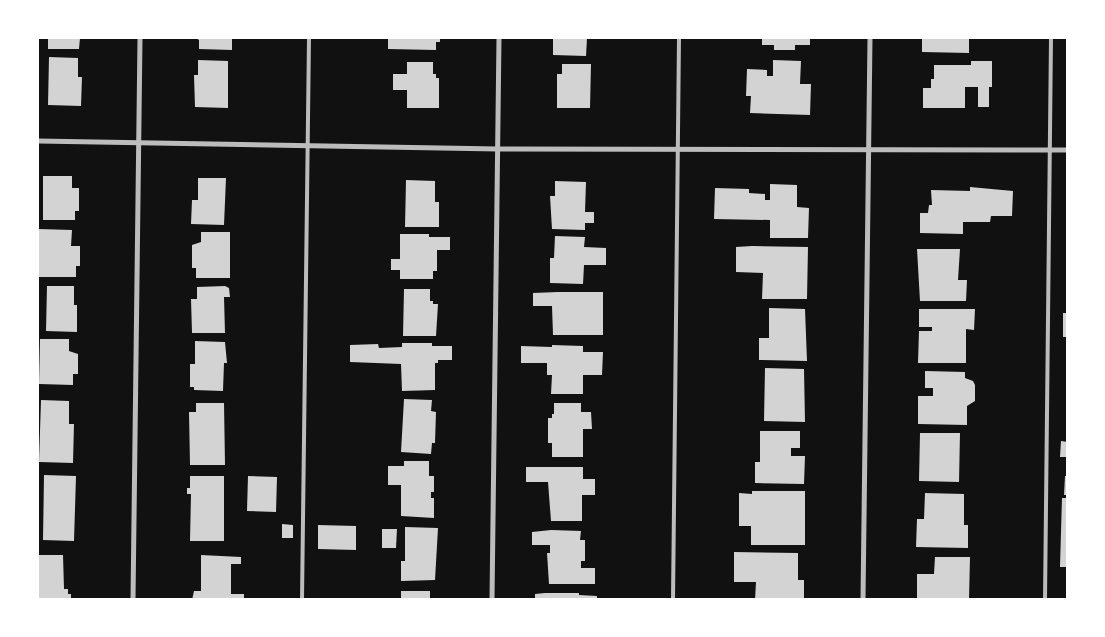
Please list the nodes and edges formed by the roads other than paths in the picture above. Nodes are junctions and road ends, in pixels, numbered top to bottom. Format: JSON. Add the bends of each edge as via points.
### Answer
{"nodes":[{"id":1,"x":140,"y":38,"type":"edge"},
{"id":2,"x":310,"y":38,"type":"edge"},
{"id":3,"x":499,"y":38,"type":"edge"},
{"id":4,"x":679,"y":38,"type":"edge"},
{"id":5,"x":870,"y":38,"type":"edge"},
{"id":6,"x":1051,"y":38,"type":"edge"},
{"id":7,"x":38,"y":141,"type":"edge"},
{"id":8,"x":139,"y":141,"type":"junction"},
{"id":9,"x":308,"y":144,"type":"junction"},
{"id":10,"x":498,"y":149,"type":"junction"},
{"id":11,"x":678,"y":149,"type":"junction"},
{"id":12,"x":869,"y":149,"type":"junction"},
{"id":13,"x":1050,"y":150,"type":"junction"},
{"id":14,"x":1068,"y":150,"type":"edge"},
{"id":15,"x":133,"y":600,"type":"edge"},
{"id":16,"x":302,"y":600,"type":"edge"},
{"id":17,"x":492,"y":600,"type":"edge"},
{"id":18,"x":673,"y":600,"type":"edge"},
{"id":19,"x":863,"y":600,"type":"edge"},
{"id":20,"x":1045,"y":600,"type":"edge"}],
"edges":[{"from":1,"to":8,"type":"street"},
{"from":2,"to":9,"type":"lane"},
{"from":3,"to":10,"type":"street"},
{"from":4,"to":11,"type":"lane"},
{"from":5,"to":12,"type":"street"},
{"from":6,"to":13,"type":"lane"},
{"from":7,"to":8,"type":"street"},
{"from":8,"to":9,"type":"street"},
{"from":8,"to":15,"type":"street"},
{"from":9,"to":10,"type":"street"},
{"from":9,"to":16,"type":"lane"},
{"from":10,"to":11,"type":"street"},
{"from":10,"to":17,"type":"street"},
{"from":11,"to":12,"type":"street"},
{"from":11,"to":18,"type":"lane"},
{"from":12,"to":13,"type":"street"},
{"from":12,"to":19,"type":"street"},
{"from":13,"to":14,"type":"street"},
{"from":13,"to":20,"type":"lane"}]}
